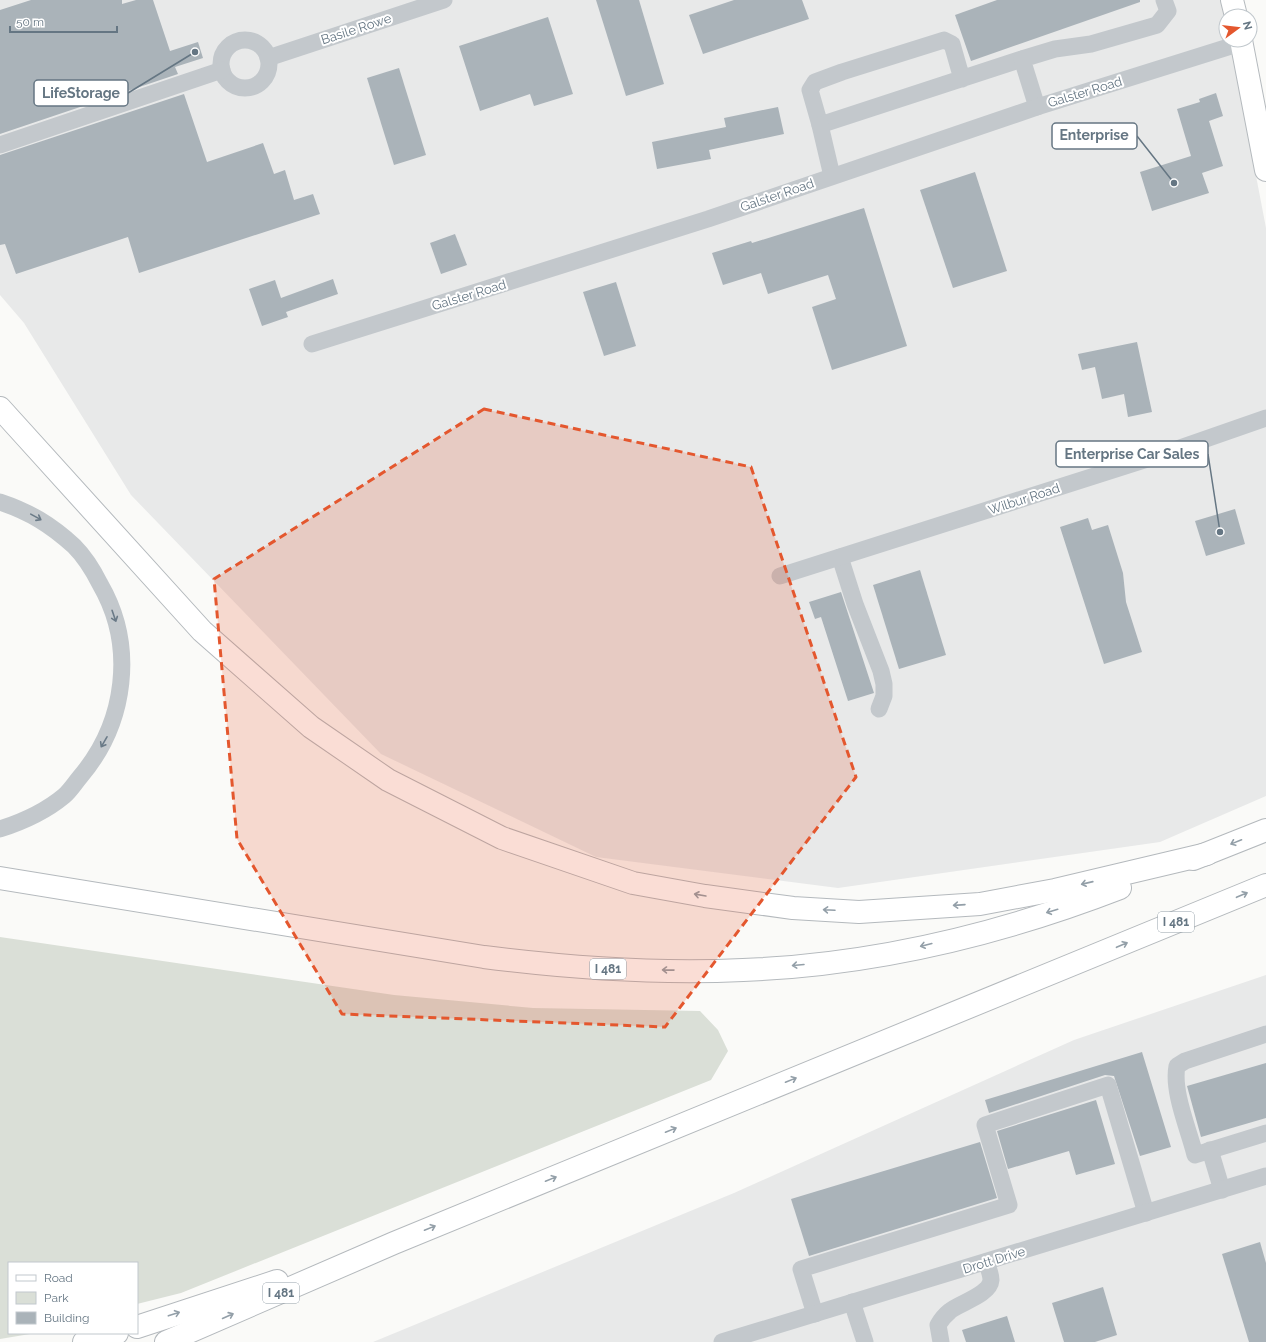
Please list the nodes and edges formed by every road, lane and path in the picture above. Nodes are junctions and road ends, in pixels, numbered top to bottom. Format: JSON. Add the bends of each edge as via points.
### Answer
{"nodes":[{"id":1,"x":444,"y":0,"type":"edge"},
{"id":2,"x":1164,"y":0,"type":"edge"},
{"id":3,"x":1222,"y":48,"type":"edge"},
{"id":4,"x":1242,"y":48,"type":"edge"},
{"id":5,"x":268,"y":58,"type":"junction"},
{"id":6,"x":1022,"y":59,"type":"junction"},
{"id":7,"x":222,"y":70,"type":"junction"},
{"id":8,"x":962,"y":79,"type":"junction"},
{"id":9,"x":1037,"y":107,"type":"junction"},
{"id":10,"x":820,"y":125,"type":"junction"},
{"id":11,"x":1263,"y":138,"type":"edge"},
{"id":12,"x":0,"y":145,"type":"edge"},
{"id":13,"x":1266,"y":170,"type":"edge"},
{"id":14,"x":832,"y":176,"type":"junction"},
{"id":15,"x":312,"y":344,"type":"dead end"},
{"id":16,"x":0,"y":408,"type":"edge"},
{"id":17,"x":1266,"y":418,"type":"edge"},
{"id":18,"x":0,"y":502,"type":"edge"},
{"id":19,"x":840,"y":557,"type":"junction"},
{"id":20,"x":780,"y":576,"type":"dead end"},
{"id":21,"x":879,"y":709,"type":"dead end"},
{"id":22,"x":0,"y":829,"type":"edge"},
{"id":23,"x":1266,"y":830,"type":"edge"},
{"id":24,"x":1206,"y":854,"type":"junction"},
{"id":25,"x":0,"y":878,"type":"edge"},
{"id":26,"x":1266,"y":885,"type":"edge"},
{"id":27,"x":1266,"y":1034,"type":"edge"},
{"id":28,"x":1266,"y":1133,"type":"edge"},
{"id":29,"x":1210,"y":1150,"type":"junction"},
{"id":30,"x":1265,"y":1182,"type":"edge"},
{"id":31,"x":1222,"y":1190,"type":"junction"},
{"id":32,"x":1146,"y":1213,"type":"junction"},
{"id":33,"x":394,"y":1242,"type":"junction"},
{"id":34,"x":986,"y":1262,"type":"junction"},
{"id":35,"x":852,"y":1302,"type":"junction"},
{"id":36,"x":815,"y":1314,"type":"junction"},
{"id":37,"x":138,"y":1326,"type":"edge"},
{"id":38,"x":113,"y":1334,"type":"edge"},
{"id":39,"x":747,"y":1338,"type":"edge"},
{"id":40,"x":84,"y":1342,"type":"edge"},
{"id":41,"x":166,"y":1342,"type":"edge"},
{"id":42,"x":722,"y":1342,"type":"edge"},
{"id":43,"x":865,"y":1342,"type":"edge"},
{"id":44,"x":941,"y":1342,"type":"edge"}],
"edges":[{"from":1,"to":5,"type":"street","name":"Basile Rowe"},
{"from":2,"to":6,"type":"street","via":[[1168,11],[1157,25],[1091,44],[1055,49]]},
{"from":3,"to":9,"type":"street","name":"Galster Road"},
{"from":4,"to":11,"type":"main road"},
{"from":5,"to":7,"type":"street","via":[[265,50],[252,41],[237,41],[222,55]]},
{"from":5,"to":7,"type":"street","via":[[266,76],[259,84],[250,88],[240,88],[231,83]]},
{"from":6,"to":8,"type":"street"},
{"from":6,"to":9,"type":"street"},
{"from":7,"to":12,"type":"street"},
{"from":8,"to":10,"type":"street"},
{"from":8,"to":10,"type":"street","via":[[952,44],[944,40],[842,72],[816,82],[810,90]]},
{"from":9,"to":14,"type":"street","name":"Galster Road"},
{"from":10,"to":14,"type":"street"},
{"from":11,"to":13,"type":"main road"},
{"from":14,"to":15,"type":"street","name":"Galster Road","via":[[694,224]]},
{"from":24,"to":16,"type":"main road","one_way":true,"via":[[1055,890],[980,904],[859,912],[793,908],[633,883],[502,838],[388,780],[311,726],[202,631]]},
{"from":17,"to":19,"type":"street","name":"Wilbur Road","via":[[1157,456]]},
{"from":18,"to":22,"type":"street","one_way":true,"via":[[26,511],[44,521],[75,547],[88,562],[108,597],[120,632],[122,669],[114,719],[91,765],[64,796],[18,824]]},
{"from":19,"to":20,"type":"street","name":"Wilbur Road"},
{"from":19,"to":21,"type":"street","via":[[881,671],[884,696]]},
{"from":23,"to":24,"type":"main road","number":"I 481","one_way":true},
{"from":24,"to":25,"type":"main road","number":"I 481","one_way":true,"via":[[1055,910],[907,950],[834,962],[707,971],[555,966],[484,957]]},
{"from":33,"to":26,"type":"main road","number":"I 481","one_way":true},
{"from":27,"to":29,"type":"street","via":[[1177,1066],[1177,1089],[1196,1155]]},
{"from":28,"to":29,"type":"street"},
{"from":29,"to":31,"type":"street"},
{"from":30,"to":31,"type":"street","name":"Drott Drive"},
{"from":31,"to":32,"type":"street","name":"Drott Drive"},
{"from":32,"to":34,"type":"street","name":"Drott Drive"},
{"from":32,"to":36,"type":"street","via":[[1108,1085],[984,1125],[1009,1205],[801,1270]]},
{"from":37,"to":33,"type":"main road","one_way":true},
{"from":41,"to":33,"type":"main road","number":"I 481","one_way":true},
{"from":34,"to":35,"type":"street","name":"Drott Drive"},
{"from":34,"to":44,"type":"street","via":[[991,1280],[989,1286],[943,1318],[938,1325]]},
{"from":35,"to":36,"type":"street","name":"Drott Drive"},
{"from":35,"to":43,"type":"street"},
{"from":36,"to":39,"type":"street","name":"Drott Drive"},
{"from":38,"to":40,"type":"main road"},
{"from":39,"to":42,"type":"street","name":"Drott Drive"}]}
